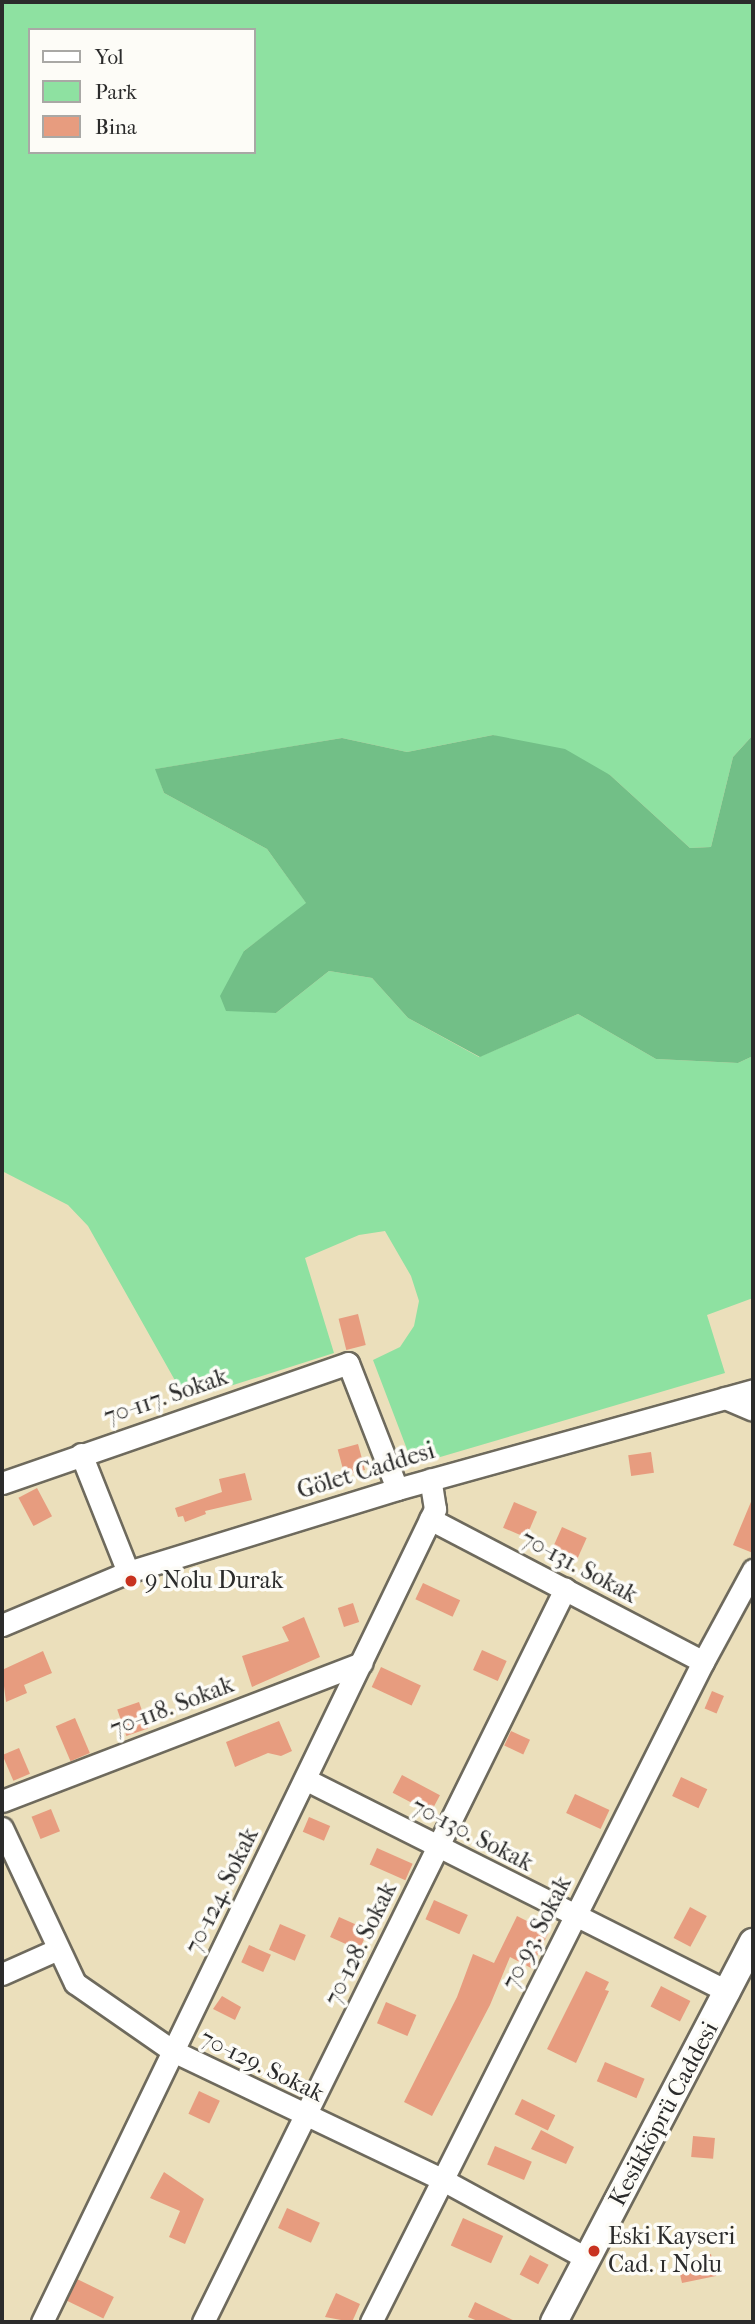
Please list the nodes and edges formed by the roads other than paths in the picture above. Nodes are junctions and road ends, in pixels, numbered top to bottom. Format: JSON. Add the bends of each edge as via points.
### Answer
{"nodes":[{"id":1,"x":753,"y":1390,"type":"edge"},
{"id":2,"x":725,"y":1398,"type":"junction"},
{"id":3,"x":753,"y":1410,"type":"edge"},
{"id":4,"x":82,"y":1454,"type":"junction"},
{"id":5,"x":430,"y":1479,"type":"junction"},
{"id":6,"x":2,"y":1483,"type":"edge"},
{"id":7,"x":397,"y":1489,"type":"junction"},
{"id":8,"x":430,"y":1519,"type":"junction"},
{"id":9,"x":753,"y":1570,"type":"edge"},
{"id":10,"x":128,"y":1572,"type":"junction"},
{"id":11,"x":565,"y":1589,"type":"junction"},
{"id":12,"x":2,"y":1625,"type":"edge"},
{"id":13,"x":703,"y":1662,"type":"junction"},
{"id":14,"x":361,"y":1663,"type":"junction"},
{"id":15,"x":305,"y":1779,"type":"junction"},
{"id":16,"x":2,"y":1801,"type":"edge"},
{"id":17,"x":2,"y":1828,"type":"edge"},
{"id":18,"x":438,"y":1847,"type":"junction"},
{"id":19,"x":575,"y":1917,"type":"junction"},
{"id":20,"x":753,"y":1942,"type":"edge"},
{"id":21,"x":56,"y":1950,"type":"junction"},
{"id":22,"x":2,"y":1974,"type":"edge"},
{"id":23,"x":728,"y":1993,"type":"junction"},
{"id":24,"x":173,"y":2051,"type":"junction"},
{"id":25,"x":304,"y":2117,"type":"junction"},
{"id":26,"x":443,"y":2180,"type":"junction"},
{"id":27,"x":588,"y":2259,"type":"junction"},
{"id":28,"x":42,"y":2322,"type":"edge"},
{"id":29,"x":203,"y":2322,"type":"edge"},
{"id":30,"x":371,"y":2322,"type":"edge"},
{"id":31,"x":554,"y":2322,"type":"edge"}],
"edges":[{"from":1,"to":2,"type":"street","name":"Gölet Caddesi"},
{"from":2,"to":3,"type":"street"},
{"from":2,"to":5,"type":"street","name":"Gölet Caddesi"},
{"from":4,"to":6,"type":"street","name":"70-117. Sokak"},
{"from":4,"to":7,"type":"street","name":"70-117. Sokak","via":[[348,1363]]},
{"from":4,"to":10,"type":"street"},
{"from":5,"to":7,"type":"street","name":"Gölet Caddesi"},
{"from":5,"to":8,"type":"street","name":"70-124. Sokak","via":[[435,1509]]},
{"from":7,"to":10,"type":"street","name":"Gölet Caddesi"},
{"from":8,"to":11,"type":"street","name":"70-131. Sokak"},
{"from":8,"to":14,"type":"street","name":"70-124. Sokak"},
{"from":9,"to":13,"type":"street","name":"70-93. Sokak"},
{"from":10,"to":12,"type":"street","name":"Gölet Caddesi"},
{"from":11,"to":13,"type":"street","name":"70-131. Sokak"},
{"from":11,"to":18,"type":"street","name":"70-128. Sokak"},
{"from":13,"to":19,"type":"street","name":"70-93. Sokak"},
{"from":14,"to":15,"type":"street","name":"70-124. Sokak"},
{"from":14,"to":16,"type":"street","name":"70-118. Sokak"},
{"from":15,"to":18,"type":"street","name":"70-130. Sokak"},
{"from":15,"to":24,"type":"street","name":"70-124. Sokak"},
{"from":17,"to":21,"type":"street","name":"70-129. Sokak"},
{"from":18,"to":19,"type":"street","name":"70-130. Sokak"},
{"from":18,"to":25,"type":"street","name":"70-128. Sokak"},
{"from":19,"to":23,"type":"street","name":"70-130. Sokak"},
{"from":19,"to":26,"type":"street","name":"70-93. Sokak"},
{"from":20,"to":23,"type":"street","name":"Kesikköprü Caddesi"},
{"from":21,"to":22,"type":"street"},
{"from":21,"to":24,"type":"street","name":"70-129. Sokak","via":[[75,1983]]},
{"from":23,"to":27,"type":"street","name":"Kesikköprü Caddesi"},
{"from":24,"to":25,"type":"street","name":"70-129. Sokak"},
{"from":24,"to":28,"type":"street","name":"70-124. Sokak"},
{"from":25,"to":26,"type":"street","name":"70-129. Sokak"},
{"from":25,"to":29,"type":"street","name":"70-128. Sokak"},
{"from":26,"to":27,"type":"street","name":"70-129. Sokak"},
{"from":26,"to":30,"type":"street","name":"70-93. Sokak"},
{"from":27,"to":31,"type":"street","name":"Kesikköprü Caddesi"}]}
